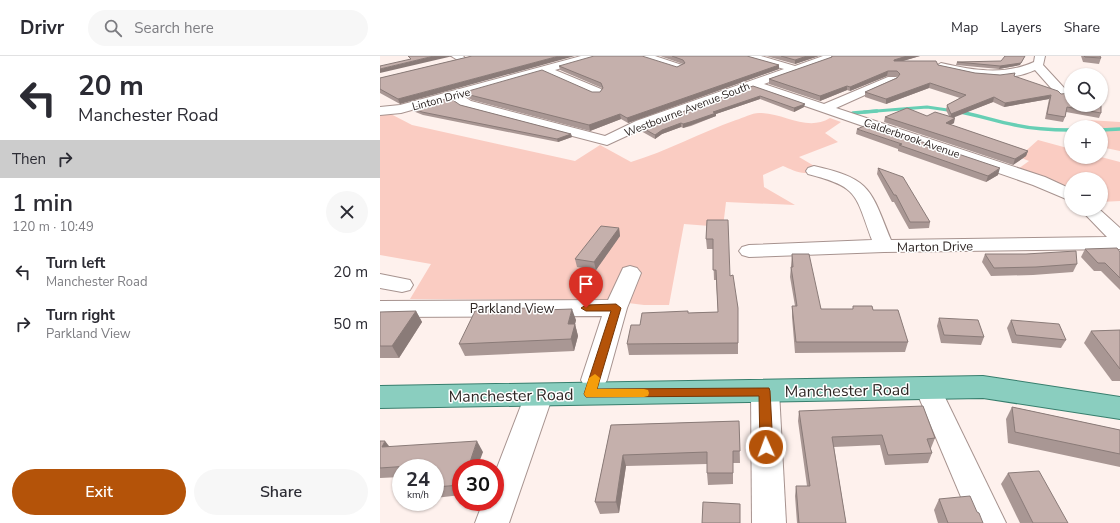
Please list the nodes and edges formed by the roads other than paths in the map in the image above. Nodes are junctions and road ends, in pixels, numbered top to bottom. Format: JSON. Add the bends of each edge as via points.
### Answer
{"nodes":[{"id":1,"x":593,"y":56,"type":"edge"},
{"id":2,"x":644,"y":56,"type":"edge"},
{"id":3,"x":749,"y":56,"type":"edge"},
{"id":4,"x":828,"y":58,"type":"edge"},
{"id":5,"x":1039,"y":60,"type":"edge"},
{"id":6,"x":941,"y":66,"type":"edge"},
{"id":7,"x":672,"y":67,"type":"edge"},
{"id":8,"x":795,"y":69,"type":"junction"},
{"id":9,"x":543,"y":70,"type":"junction"},
{"id":10,"x":892,"y":79,"type":"edge"},
{"id":11,"x":752,"y":84,"type":"junction"},
{"id":12,"x":597,"y":92,"type":"edge"},
{"id":13,"x":1063,"y":94,"type":"edge"},
{"id":14,"x":454,"y":95,"type":"junction"},
{"id":15,"x":825,"y":108,"type":"junction"},
{"id":16,"x":380,"y":111,"type":"edge"},
{"id":17,"x":814,"y":171,"type":"dead end"},
{"id":18,"x":1064,"y":193,"type":"edge"},
{"id":19,"x":1096,"y":216,"type":"edge"},
{"id":20,"x":1120,"y":240,"type":"edge"},
{"id":21,"x":1120,"y":243,"type":"edge"},
{"id":22,"x":884,"y":246,"type":"junction"},
{"id":23,"x":749,"y":251,"type":"dead end"},
{"id":24,"x":630,"y":273,"type":"dead end"},
{"id":25,"x":380,"y":281,"type":"edge"},
{"id":26,"x":402,"y":285,"type":"dead end"},
{"id":27,"x":616,"y":308,"type":"junction"},
{"id":28,"x":380,"y":309,"type":"edge"},
{"id":29,"x":925,"y":381,"type":"junction"},
{"id":30,"x":380,"y":383,"type":"edge"},
{"id":31,"x":764,"y":384,"type":"junction"},
{"id":32,"x":542,"y":387,"type":"junction"},
{"id":33,"x":592,"y":387,"type":"junction"},
{"id":34,"x":412,"y":390,"type":"junction"},
{"id":35,"x":1120,"y":395,"type":"edge"},
{"id":36,"x":380,"y":397,"type":"edge"},
{"id":37,"x":1120,"y":408,"type":"edge"},
{"id":38,"x":492,"y":523,"type":"edge"},
{"id":39,"x":769,"y":523,"type":"edge"},
{"id":40,"x":988,"y":523,"type":"edge"}],
"edges":[{"from":1,"to":9,"type":"street","name":"Linton Drive"},
{"from":2,"to":7,"type":"street"},
{"from":3,"to":8,"type":"street"},
{"from":4,"to":8,"type":"street","name":"Westbourne Avenue South"},
{"from":5,"to":6,"type":"street","via":[[1012,73],[986,74]]},
{"from":5,"to":13,"type":"street"},
{"from":8,"to":11,"type":"street","name":"Westbourne Avenue South"},
{"from":9,"to":12,"type":"street"},
{"from":9,"to":14,"type":"street","name":"Linton Drive"},
{"from":10,"to":15,"type":"street"},
{"from":11,"to":14,"type":"street","name":"Westbourne Avenue South","via":[[641,124],[607,141],[466,104]]},
{"from":11,"to":15,"type":"street","name":"Calderbrook Avenue"},
{"from":14,"to":16,"type":"street","name":"Linton Drive","via":[[401,109]]},
{"from":15,"to":18,"type":"street","name":"Calderbrook Avenue","via":[[1039,181]]},
{"from":17,"to":22,"type":"street","via":[[837,177],[856,187],[863,197]]},
{"from":19,"to":20,"type":"street"},
{"from":21,"to":22,"type":"street","name":"Marton Drive"},
{"from":22,"to":23,"type":"street","name":"Marton Drive"},
{"from":24,"to":27,"type":"street"},
{"from":25,"to":26,"type":"street"},
{"from":27,"to":28,"type":"street","name":"Parkland View"},
{"from":27,"to":33,"type":"street"},
{"from":29,"to":31,"type":"main road","name":"Manchester Road"},
{"from":29,"to":35,"type":"main road","name":"Manchester Road","via":[[985,375]]},
{"from":29,"to":37,"type":"main road","name":"Manchester Road","via":[[983,387]]},
{"from":29,"to":40,"type":"street"},
{"from":30,"to":34,"type":"main road","name":"Manchester Road"},
{"from":31,"to":33,"type":"main road","name":"Manchester Road"},
{"from":31,"to":39,"type":"street"},
{"from":32,"to":33,"type":"main road","name":"Manchester Road"},
{"from":32,"to":34,"type":"main road","name":"Manchester Road"},
{"from":32,"to":38,"type":"street"},
{"from":34,"to":36,"type":"main road","name":"Manchester Road"}]}
